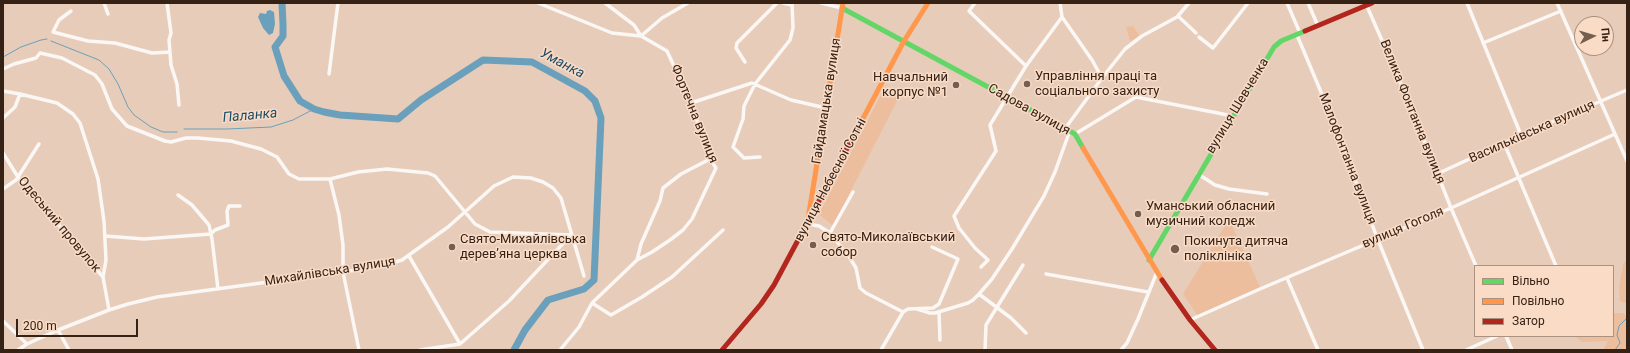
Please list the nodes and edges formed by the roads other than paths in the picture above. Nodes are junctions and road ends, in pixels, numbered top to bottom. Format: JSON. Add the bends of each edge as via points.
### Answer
{"nodes":[{"id":1,"x":104,"y":3,"type":"edge"},
{"id":2,"x":167,"y":3,"type":"edge"},
{"id":3,"x":338,"y":3,"type":"edge"},
{"id":4,"x":538,"y":3,"type":"edge"},
{"id":5,"x":605,"y":3,"type":"edge"},
{"id":6,"x":688,"y":3,"type":"edge"},
{"id":7,"x":777,"y":3,"type":"edge"},
{"id":8,"x":783,"y":3,"type":"edge"},
{"id":9,"x":821,"y":3,"type":"edge"},
{"id":10,"x":928,"y":3,"type":"edge"},
{"id":11,"x":975,"y":3,"type":"edge"},
{"id":12,"x":1060,"y":3,"type":"edge"},
{"id":13,"x":1183,"y":3,"type":"edge"},
{"id":14,"x":1248,"y":3,"type":"edge"},
{"id":15,"x":1287,"y":3,"type":"edge"},
{"id":16,"x":1308,"y":3,"type":"edge"},
{"id":17,"x":1467,"y":3,"type":"edge"},
{"id":18,"x":1557,"y":3,"type":"edge"},
{"id":19,"x":792,"y":4,"type":"edge"},
{"id":20,"x":1368,"y":4,"type":"edge"},
{"id":21,"x":843,"y":5,"type":"edge"},
{"id":22,"x":1188,"y":5,"type":"edge"},
{"id":23,"x":71,"y":11,"type":"dead end"},
{"id":24,"x":1561,"y":11,"type":"junction"},
{"id":25,"x":108,"y":14,"type":"dead end"},
{"id":26,"x":1178,"y":16,"type":"junction"},
{"id":27,"x":1062,"y":17,"type":"junction"},
{"id":28,"x":1318,"y":26,"type":"junction"},
{"id":29,"x":1196,"y":33,"type":"dead end"},
{"id":30,"x":1299,"y":34,"type":"junction"},
{"id":31,"x":642,"y":36,"type":"junction"},
{"id":32,"x":1200,"y":37,"type":"dead end"},
{"id":33,"x":904,"y":41,"type":"junction"},
{"id":34,"x":1483,"y":44,"type":"junction"},
{"id":35,"x":170,"y":52,"type":"junction"},
{"id":36,"x":745,"y":62,"type":"dead end"},
{"id":37,"x":1026,"y":66,"type":"junction"},
{"id":38,"x":3,"y":69,"type":"edge"},
{"id":39,"x":329,"y":74,"type":"dead end"},
{"id":40,"x":1102,"y":78,"type":"junction"},
{"id":41,"x":755,"y":84,"type":"junction"},
{"id":42,"x":1627,"y":90,"type":"edge"},
{"id":43,"x":3,"y":91,"type":"edge"},
{"id":44,"x":20,"y":94,"type":"junction"},
{"id":45,"x":1006,"y":98,"type":"junction"},
{"id":46,"x":1601,"y":101,"type":"junction"},
{"id":47,"x":691,"y":103,"type":"junction"},
{"id":48,"x":179,"y":105,"type":"dead end"},
{"id":49,"x":826,"y":108,"type":"junction"},
{"id":50,"x":1233,"y":116,"type":"junction"},
{"id":51,"x":3,"y":118,"type":"edge"},
{"id":52,"x":1069,"y":132,"type":"junction"},
{"id":53,"x":1615,"y":134,"type":"junction"},
{"id":54,"x":1521,"y":135,"type":"junction"},
{"id":55,"x":1504,"y":143,"type":"junction"},
{"id":56,"x":39,"y":144,"type":"dead end"},
{"id":57,"x":3,"y":153,"type":"edge"},
{"id":58,"x":760,"y":157,"type":"dead end"},
{"id":59,"x":710,"y":159,"type":"junction"},
{"id":60,"x":1627,"y":161,"type":"edge"},
{"id":61,"x":1198,"y":174,"type":"junction"},
{"id":62,"x":1437,"y":174,"type":"junction"},
{"id":63,"x":18,"y":177,"type":"junction"},
{"id":64,"x":1518,"y":177,"type":"junction"},
{"id":65,"x":330,"y":179,"type":"junction"},
{"id":66,"x":3,"y":189,"type":"edge"},
{"id":67,"x":853,"y":192,"type":"dead end"},
{"id":68,"x":1267,"y":194,"type":"dead end"},
{"id":69,"x":178,"y":195,"type":"dead end"},
{"id":70,"x":812,"y":196,"type":"junction"},
{"id":71,"x":822,"y":196,"type":"junction"},
{"id":72,"x":240,"y":206,"type":"dead end"},
{"id":73,"x":1451,"y":208,"type":"junction"},
{"id":74,"x":466,"y":212,"type":"junction"},
{"id":75,"x":808,"y":224,"type":"junction"},
{"id":76,"x":723,"y":230,"type":"dead end"},
{"id":77,"x":211,"y":234,"type":"junction"},
{"id":78,"x":571,"y":234,"type":"junction"},
{"id":79,"x":830,"y":234,"type":"junction"},
{"id":80,"x":105,"y":236,"type":"junction"},
{"id":81,"x":1378,"y":240,"type":"junction"},
{"id":82,"x":932,"y":247,"type":"dead end"},
{"id":83,"x":409,"y":256,"type":"junction"},
{"id":84,"x":637,"y":260,"type":"junction"},
{"id":85,"x":1149,"y":260,"type":"junction"},
{"id":86,"x":1023,"y":265,"type":"dead end"},
{"id":87,"x":1476,"y":265,"type":"edge"},
{"id":88,"x":1556,"y":265,"type":"edge"},
{"id":89,"x":981,"y":267,"type":"dead end"},
{"id":90,"x":343,"y":272,"type":"junction"},
{"id":91,"x":1157,"y":272,"type":"junction"},
{"id":92,"x":1046,"y":274,"type":"dead end"},
{"id":93,"x":584,"y":276,"type":"dead end"},
{"id":94,"x":103,"y":277,"type":"junction"},
{"id":95,"x":1287,"y":278,"type":"junction"},
{"id":96,"x":218,"y":289,"type":"junction"},
{"id":97,"x":1148,"y":292,"type":"junction"},
{"id":98,"x":979,"y":294,"type":"junction"},
{"id":99,"x":592,"y":303,"type":"junction"},
{"id":100,"x":996,"y":306,"type":"junction"},
{"id":101,"x":917,"y":309,"type":"junction"},
{"id":102,"x":109,"y":310,"type":"junction"},
{"id":103,"x":903,"y":312,"type":"junction"},
{"id":104,"x":939,"y":312,"type":"junction"},
{"id":105,"x":1190,"y":320,"type":"junction"},
{"id":106,"x":3,"y":321,"type":"edge"},
{"id":107,"x":58,"y":330,"type":"junction"},
{"id":108,"x":1026,"y":333,"type":"dead end"},
{"id":109,"x":1495,"y":337,"type":"edge"},
{"id":110,"x":1506,"y":337,"type":"edge"},
{"id":111,"x":940,"y":340,"type":"dead end"},
{"id":112,"x":27,"y":344,"type":"junction"},
{"id":113,"x":460,"y":344,"type":"junction"},
{"id":114,"x":18,"y":350,"type":"edge"},
{"id":115,"x":69,"y":350,"type":"edge"},
{"id":116,"x":359,"y":350,"type":"edge"},
{"id":117,"x":420,"y":350,"type":"edge"},
{"id":118,"x":560,"y":350,"type":"edge"},
{"id":119,"x":722,"y":350,"type":"edge"},
{"id":120,"x":881,"y":350,"type":"edge"},
{"id":121,"x":985,"y":350,"type":"edge"},
{"id":122,"x":1122,"y":350,"type":"edge"},
{"id":123,"x":1215,"y":350,"type":"edge"},
{"id":124,"x":1318,"y":350,"type":"edge"},
{"id":125,"x":1423,"y":350,"type":"edge"},
{"id":126,"x":1466,"y":350,"type":"edge"},
{"id":127,"x":1512,"y":350,"type":"edge"}],
"edges":[{"from":1,"to":25,"type":"street"},
{"from":2,"to":35,"type":"street","via":[[171,33]]},
{"from":3,"to":39,"type":"street"},
{"from":4,"to":31,"type":"street","name":"Фортечна вулиця","via":[[612,33]]},
{"from":5,"to":31,"type":"street","via":[[634,25]]},
{"from":6,"to":31,"type":"street","via":[[662,18]]},
{"from":7,"to":36,"type":"street","via":[[737,43],[736,48]]},
{"from":8,"to":19,"type":"street"},
{"from":9,"to":21,"type":"street"},
{"from":10,"to":33,"type":"street","name":"вулиця Небесної Сотні"},
{"from":11,"to":37,"type":"street","via":[[969,11]]},
{"from":12,"to":27,"type":"street"},
{"from":13,"to":22,"type":"street"},
{"from":14,"to":32,"type":"street","via":[[1213,48]]},
{"from":15,"to":30,"type":"street","name":"Малофонтанна вулиця"},
{"from":16,"to":28,"type":"street"},
{"from":17,"to":34,"type":"street"},
{"from":18,"to":24,"type":"street"},
{"from":19,"to":41,"type":"street","via":[[793,28],[790,40]]},
{"from":20,"to":28,"type":"street","name":"вулиця Шевченка"},
{"from":20,"to":62,"type":"street","name":"Велика Фонтанна вулиця"},
{"from":21,"to":33,"type":"street","name":"Садова вулиця"},
{"from":21,"to":49,"type":"street","name":"Гайдамацька вулиця"},
{"from":22,"to":26,"type":"street"},
{"from":23,"to":35,"type":"street","via":[[59,20],[53,32],[88,41],[115,43],[152,53]]},
{"from":24,"to":34,"type":"street"},
{"from":24,"to":46,"type":"street"},
{"from":26,"to":29,"type":"street"},
{"from":26,"to":40,"type":"street","via":[[1129,46]]},
{"from":27,"to":37,"type":"street"},
{"from":27,"to":40,"type":"street"},
{"from":28,"to":30,"type":"street","name":"вулиця Шевченка"},
{"from":30,"to":50,"type":"street","name":"вулиця Шевченка","via":[[1281,41],[1274,47]]},
{"from":30,"to":81,"type":"street","name":"Малофонтанна вулиця"},
{"from":31,"to":47,"type":"street","name":"Фортечна вулиця","via":[[670,55]]},
{"from":33,"to":45,"type":"street","name":"Садова вулиця"},
{"from":33,"to":71,"type":"street","name":"вулиця Небесної Сотні"},
{"from":34,"to":54,"type":"street"},
{"from":35,"to":48,"type":"street"},
{"from":37,"to":45,"type":"street"},
{"from":38,"to":65,"type":"street","via":[[36,58],[40,53],[69,60],[95,75],[102,84],[112,109],[126,126],[171,142],[192,138],[231,141],[272,154],[289,174],[299,179]]},
{"from":40,"to":52,"type":"street"},
{"from":41,"to":47,"type":"street"},
{"from":41,"to":49,"type":"street","via":[[791,100]]},
{"from":41,"to":58,"type":"street","via":[[744,106],[743,119],[733,147],[744,158]]},
{"from":42,"to":46,"type":"street","name":"Васильківська вулиця"},
{"from":43,"to":44,"type":"street"},
{"from":44,"to":51,"type":"street","via":[[15,108]]},
{"from":44,"to":80,"type":"street","via":[[57,103],[73,114],[80,123],[98,179]]},
{"from":45,"to":52,"type":"street","name":"Садова вулиця"},
{"from":45,"to":89,"type":"street","via":[[990,126],[996,151],[954,216],[959,228],[988,260]]},
{"from":46,"to":53,"type":"street"},
{"from":46,"to":54,"type":"street","name":"Васильківська вулиця"},
{"from":47,"to":59,"type":"street","name":"Фортечна вулиця"},
{"from":49,"to":70,"type":"street","name":"Гайдамацька вулиця"},
{"from":50,"to":52,"type":"street","via":[[1136,97]]},
{"from":50,"to":61,"type":"street","name":"вулиця Шевченка"},
{"from":52,"to":85,"type":"street","name":"Садова вулиця"},
{"from":52,"to":98,"type":"street","via":[[1044,196],[1012,249]]},
{"from":53,"to":60,"type":"street"},
{"from":53,"to":64,"type":"street","name":"вулиця Гоголя"},
{"from":54,"to":55,"type":"street","name":"Васильківська вулиця"},
{"from":55,"to":62,"type":"street","name":"Васильківська вулиця"},
{"from":55,"to":64,"type":"street"},
{"from":56,"to":63,"type":"street"},
{"from":57,"to":63,"type":"street","name":"Одеський провулок"},
{"from":59,"to":84,"type":"street","via":[[681,174],[662,188],[660,201],[641,244]]},
{"from":59,"to":84,"type":"street","name":"Фортечна вулиця","via":[[716,168],[692,219],[670,240]]},
{"from":61,"to":68,"type":"street","via":[[1229,189]]},
{"from":61,"to":85,"type":"street","name":"вулиця Шевченка"},
{"from":62,"to":73,"type":"street","name":"Велика Фонтанна вулиця"},
{"from":63,"to":66,"type":"street"},
{"from":63,"to":94,"type":"street","name":"Одеський провулок"},
{"from":64,"to":73,"type":"street","name":"вулиця Гоголя"},
{"from":64,"to":88,"type":"street"},
{"from":65,"to":74,"type":"street","via":[[387,169],[428,173],[434,176]]},
{"from":65,"to":90,"type":"street","via":[[339,215]]},
{"from":67,"to":79,"type":"street","name":"вулиця Небесної Сотні"},
{"from":69,"to":77,"type":"street","via":[[192,205],[204,219]]},
{"from":70,"to":71,"type":"street"},
{"from":70,"to":75,"type":"street","name":"Гайдамацька вулиця"},
{"from":71,"to":75,"type":"street","name":"вулиця Небесної Сотні"},
{"from":72,"to":77,"type":"street","via":[[229,206],[228,225]]},
{"from":73,"to":81,"type":"street","name":"вулиця Гоголя"},
{"from":73,"to":87,"type":"street","name":"Велика Фонтанна вулиця"},
{"from":74,"to":78,"type":"street","via":[[475,224],[490,232]]},
{"from":74,"to":78,"type":"street","name":"Михайлівська вулиця","via":[[494,186],[512,177],[531,178],[553,188],[561,198]]},
{"from":74,"to":83,"type":"street","name":"Михайлівська вулиця"},
{"from":75,"to":79,"type":"street","via":[[820,226]]},
{"from":75,"to":119,"type":"street","name":"вулиця Небесної Сотні","via":[[774,285]]},
{"from":76,"to":99,"type":"street","via":[[672,277],[610,315]]},
{"from":77,"to":80,"type":"street","via":[[144,239]]},
{"from":77,"to":96,"type":"street"},
{"from":78,"to":93,"type":"street","name":"Михайлівська вулиця"},
{"from":78,"to":113,"type":"street","via":[[509,301]]},
{"from":79,"to":103,"type":"street","via":[[856,268],[860,288]]},
{"from":80,"to":94,"type":"street","via":[[106,260]]},
{"from":81,"to":95,"type":"street","name":"вулиця Гоголя"},
{"from":81,"to":125,"type":"street","name":"Малофонтанна вулиця"},
{"from":82,"to":101,"type":"street","via":[[958,259],[938,306]]},
{"from":83,"to":90,"type":"street","name":"Михайлівська вулиця","via":[[393,264]]},
{"from":83,"to":113,"type":"street"},
{"from":84,"to":99,"type":"street","name":"Фортечна вулиця"},
{"from":85,"to":91,"type":"street","name":"Садова вулиця"},
{"from":86,"to":100,"type":"street"},
{"from":90,"to":96,"type":"street","name":"Михайлівська вулиця"},
{"from":90,"to":116,"type":"street"},
{"from":91,"to":97,"type":"street"},
{"from":91,"to":105,"type":"street","name":"Садова вулиця"},
{"from":92,"to":97,"type":"street"},
{"from":94,"to":102,"type":"street"},
{"from":95,"to":105,"type":"street","name":"вулиця Гоголя"},
{"from":95,"to":124,"type":"street"},
{"from":96,"to":102,"type":"street","name":"Михайлівська вулиця","via":[[157,297]]},
{"from":97,"to":122,"type":"street"},
{"from":98,"to":100,"type":"street"},
{"from":98,"to":104,"type":"street","via":[[968,303]]},
{"from":99,"to":118,"type":"street","name":"Фортечна вулиця","via":[[578,328]]},
{"from":100,"to":108,"type":"street"},
{"from":100,"to":121,"type":"street","via":[[986,325]]},
{"from":101,"to":103,"type":"street"},
{"from":101,"to":104,"type":"street","via":[[930,314]]},
{"from":102,"to":107,"type":"street","name":"Михайлівська вулиця"},
{"from":103,"to":120,"type":"street"},
{"from":104,"to":111,"type":"street"},
{"from":105,"to":123,"type":"street","name":"Садова вулиця"},
{"from":106,"to":112,"type":"street"},
{"from":107,"to":112,"type":"street","name":"Михайлівська вулиця"},
{"from":107,"to":115,"type":"street"},
{"from":109,"to":126,"type":"street"},
{"from":110,"to":127,"type":"street"},
{"from":112,"to":114,"type":"street","name":"Михайлівська вулиця"},
{"from":113,"to":117,"type":"street"}]}
